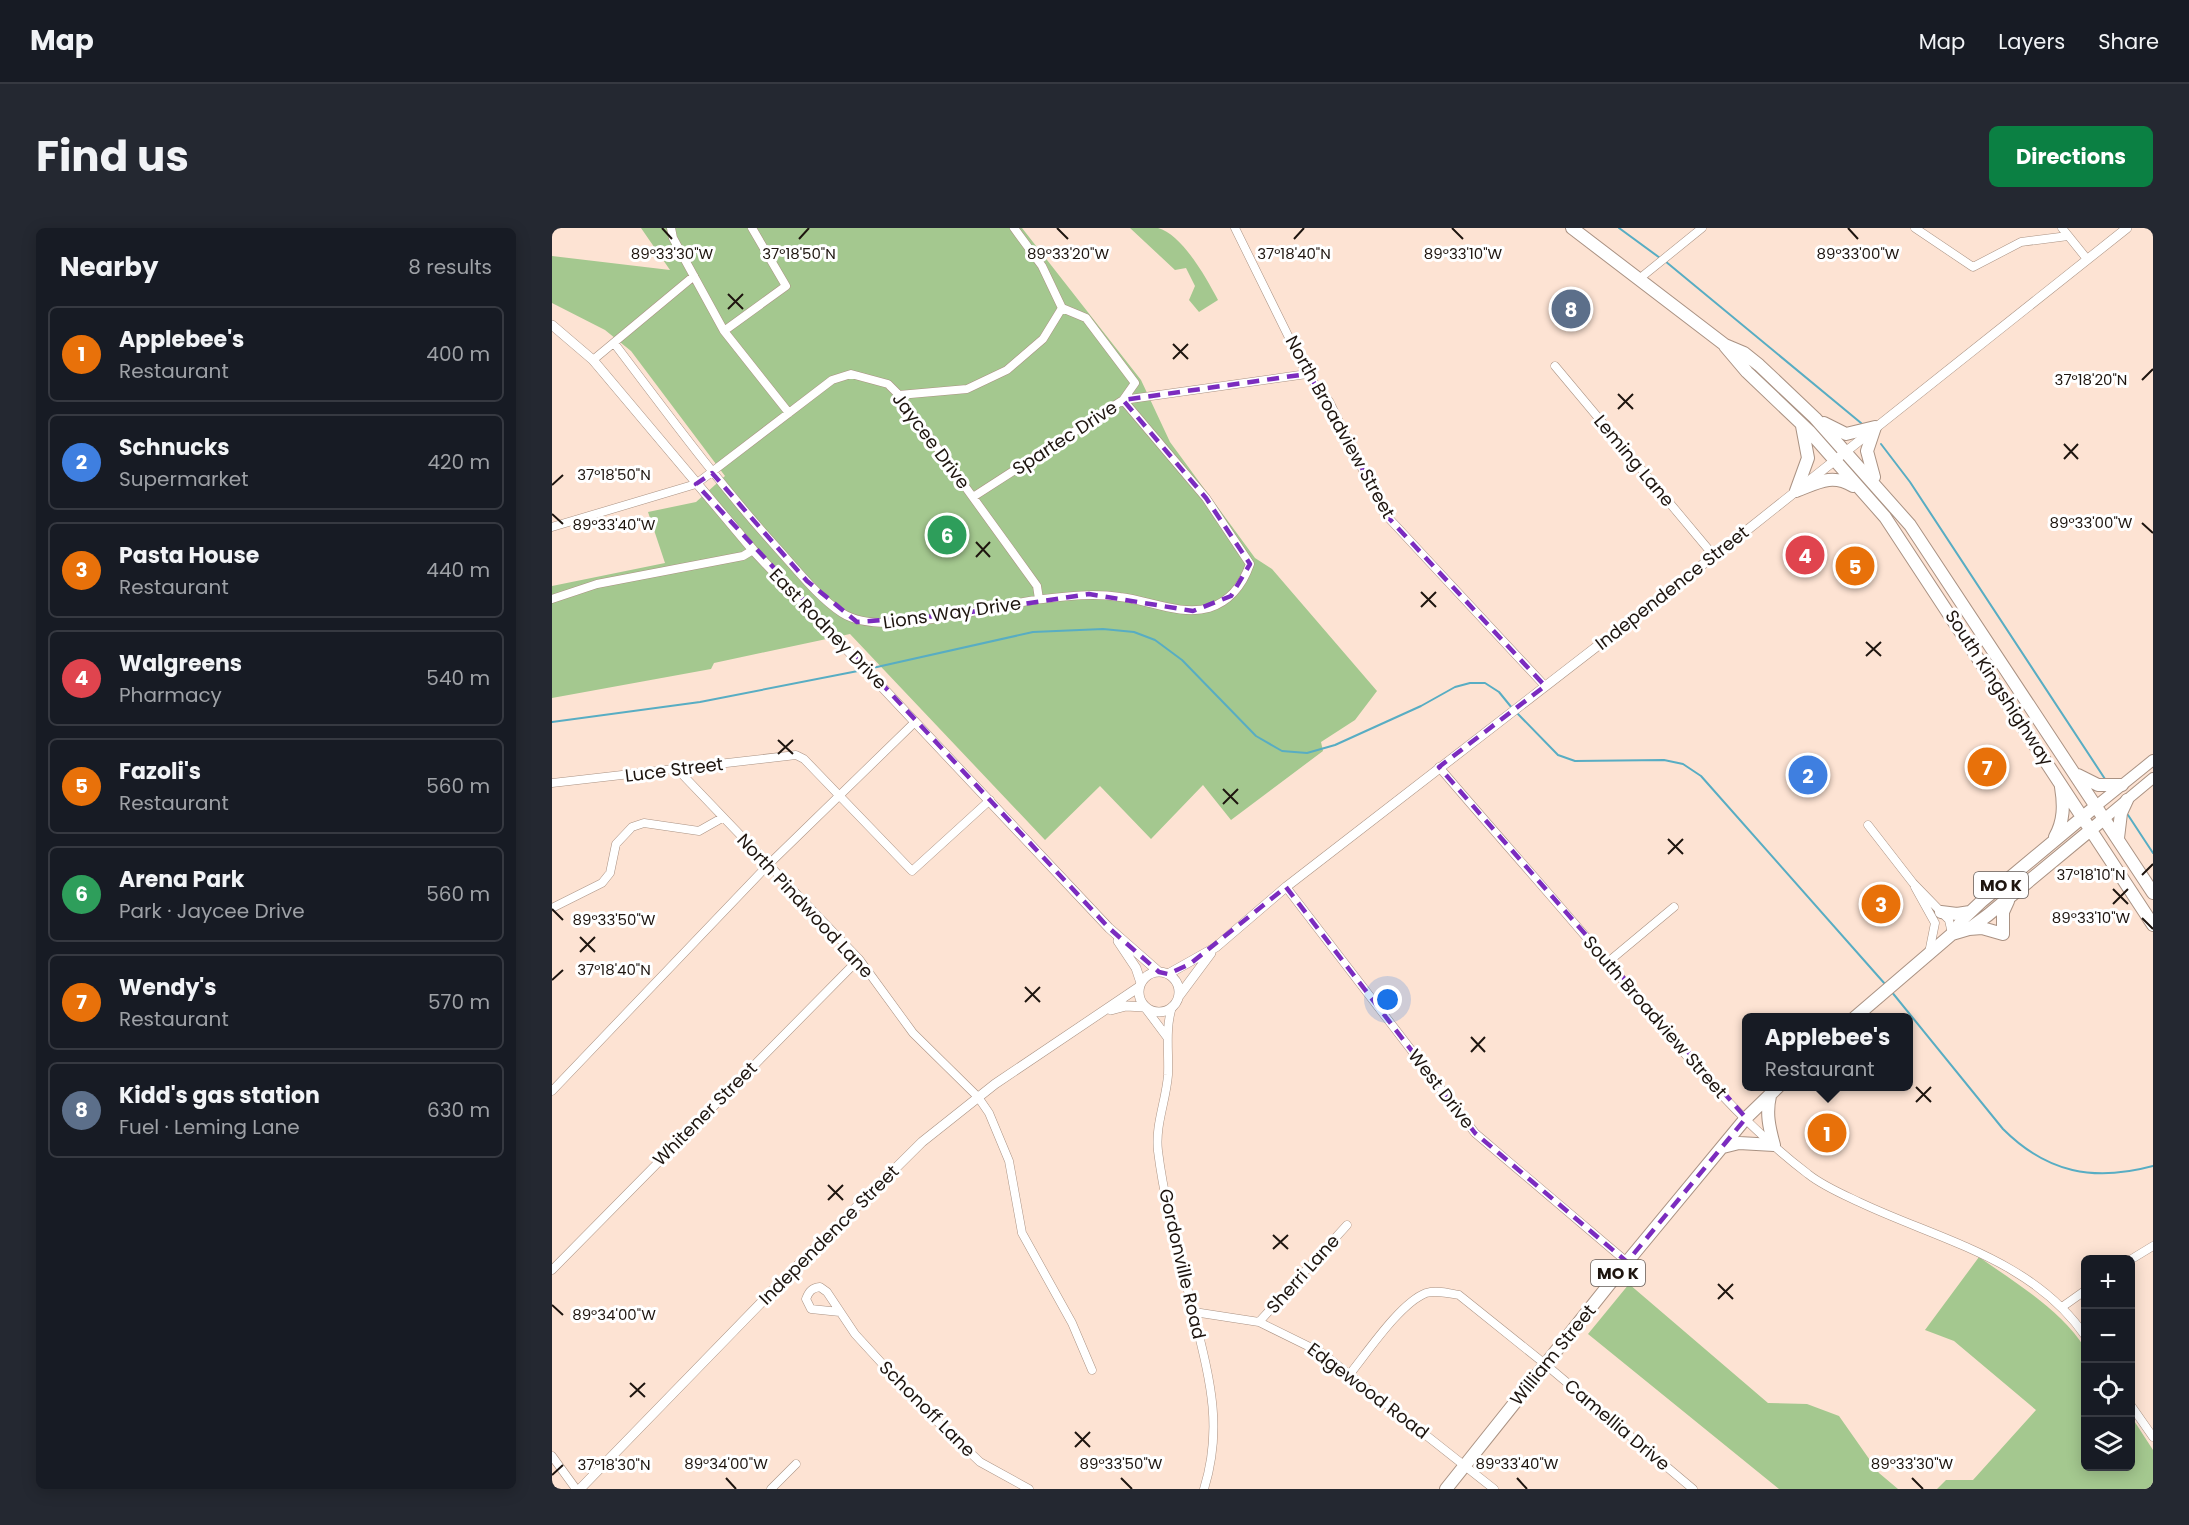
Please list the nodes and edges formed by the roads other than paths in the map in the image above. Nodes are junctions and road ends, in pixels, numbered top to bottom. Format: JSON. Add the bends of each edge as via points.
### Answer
{"nodes":[{"id":1,"x":671,"y":228,"type":"edge"},
{"id":2,"x":752,"y":228,"type":"edge"},
{"id":3,"x":1014,"y":228,"type":"edge"},
{"id":4,"x":1235,"y":228,"type":"edge"},
{"id":5,"x":1572,"y":228,"type":"edge"},
{"id":6,"x":1702,"y":228,"type":"edge"},
{"id":7,"x":1915,"y":228,"type":"edge"},
{"id":8,"x":2062,"y":228,"type":"edge"},
{"id":9,"x":2127,"y":228,"type":"edge"},
{"id":10,"x":2068,"y":236,"type":"junction"},
{"id":11,"x":2087,"y":260,"type":"junction"},
{"id":12,"x":694,"y":276,"type":"junction"},
{"id":13,"x":1639,"y":279,"type":"junction"},
{"id":14,"x":1062,"y":308,"type":"junction"},
{"id":15,"x":552,"y":325,"type":"edge"},
{"id":16,"x":724,"y":331,"type":"junction"},
{"id":17,"x":614,"y":343,"type":"junction"},
{"id":18,"x":1725,"y":345,"type":"junction"},
{"id":19,"x":593,"y":360,"type":"junction"},
{"id":20,"x":1554,"y":366,"type":"dead end"},
{"id":21,"x":1306,"y":374,"type":"junction"},
{"id":22,"x":900,"y":395,"type":"junction"},
{"id":23,"x":1123,"y":400,"type":"junction"},
{"id":24,"x":789,"y":412,"type":"junction"},
{"id":25,"x":1815,"y":418,"type":"junction"},
{"id":26,"x":1802,"y":425,"type":"junction"},
{"id":27,"x":1875,"y":427,"type":"junction"},
{"id":28,"x":1846,"y":451,"type":"junction"},
{"id":29,"x":1835,"y":460,"type":"junction"},
{"id":30,"x":712,"y":473,"type":"junction"},
{"id":31,"x":696,"y":484,"type":"junction"},
{"id":32,"x":1878,"y":486,"type":"junction"},
{"id":33,"x":1796,"y":491,"type":"junction"},
{"id":34,"x":1866,"y":495,"type":"junction"},
{"id":35,"x":973,"y":497,"type":"junction"},
{"id":36,"x":552,"y":527,"type":"edge"},
{"id":37,"x":753,"y":550,"type":"junction"},
{"id":38,"x":1714,"y":556,"type":"junction"},
{"id":39,"x":552,"y":599,"type":"edge"},
{"id":40,"x":1039,"y":599,"type":"junction"},
{"id":41,"x":1545,"y":686,"type":"junction"},
{"id":42,"x":915,"y":722,"type":"junction"},
{"id":43,"x":2153,"y":760,"type":"edge"},
{"id":44,"x":1439,"y":767,"type":"junction"},
{"id":45,"x":678,"y":770,"type":"junction"},
{"id":46,"x":2075,"y":774,"type":"junction"},
{"id":47,"x":2153,"y":778,"type":"edge"},
{"id":48,"x":552,"y":783,"type":"edge"},
{"id":49,"x":2061,"y":783,"type":"junction"},
{"id":50,"x":2122,"y":784,"type":"junction"},
{"id":51,"x":839,"y":795,"type":"junction"},
{"id":52,"x":2127,"y":800,"type":"junction"},
{"id":53,"x":990,"y":801,"type":"junction"},
{"id":54,"x":2096,"y":806,"type":"junction"},
{"id":55,"x":2082,"y":817,"type":"junction"},
{"id":56,"x":722,"y":818,"type":"junction"},
{"id":57,"x":2105,"y":818,"type":"junction"},
{"id":58,"x":1868,"y":825,"type":"dead end"},
{"id":59,"x":2090,"y":831,"type":"junction"},
{"id":60,"x":2118,"y":839,"type":"junction"},
{"id":61,"x":2053,"y":840,"type":"junction"},
{"id":62,"x":2069,"y":848,"type":"junction"},
{"id":63,"x":2106,"y":854,"type":"junction"},
{"id":64,"x":768,"y":865,"type":"junction"},
{"id":65,"x":1913,"y":883,"type":"junction"},
{"id":66,"x":1286,"y":886,"type":"junction"},
{"id":67,"x":2153,"y":892,"type":"edge"},
{"id":68,"x":2009,"y":898,"type":"junction"},
{"id":69,"x":1674,"y":907,"type":"dead end"},
{"id":70,"x":554,"y":908,"type":"dead end"},
{"id":71,"x":1941,"y":912,"type":"junction"},
{"id":72,"x":1971,"y":912,"type":"junction"},
{"id":73,"x":2153,"y":925,"type":"edge"},
{"id":74,"x":1110,"y":929,"type":"junction"},
{"id":75,"x":1969,"y":929,"type":"junction"},
{"id":76,"x":1952,"y":934,"type":"junction"},
{"id":77,"x":1216,"y":947,"type":"junction"},
{"id":78,"x":1929,"y":953,"type":"junction"},
{"id":79,"x":859,"y":959,"type":"junction"},
{"id":80,"x":1608,"y":962,"type":"junction"},
{"id":81,"x":1164,"y":973,"type":"junction"},
{"id":82,"x":1140,"y":985,"type":"junction"},
{"id":83,"x":1179,"y":996,"type":"junction"},
{"id":84,"x":1172,"y":1007,"type":"junction"},
{"id":85,"x":1145,"y":1008,"type":"junction"},
{"id":86,"x":1103,"y":1012,"type":"junction"},
{"id":87,"x":1859,"y":1013,"type":"edge"},
{"id":88,"x":1168,"y":1038,"type":"junction"},
{"id":89,"x":552,"y":1091,"type":"edge"},
{"id":90,"x":1774,"y":1091,"type":"edge"},
{"id":91,"x":1775,"y":1091,"type":"edge"},
{"id":92,"x":978,"y":1096,"type":"junction"},
{"id":93,"x":1746,"y":1118,"type":"junction"},
{"id":94,"x":1774,"y":1145,"type":"junction"},
{"id":95,"x":1722,"y":1148,"type":"junction"},
{"id":96,"x":1347,"y":1225,"type":"dead end"},
{"id":97,"x":2153,"y":1246,"type":"edge"},
{"id":98,"x":2135,"y":1257,"type":"edge"},
{"id":99,"x":1627,"y":1262,"type":"junction"},
{"id":100,"x":552,"y":1270,"type":"edge"},
{"id":101,"x":2081,"y":1293,"type":"edge"},
{"id":102,"x":2062,"y":1307,"type":"junction"},
{"id":103,"x":840,"y":1312,"type":"dead end"},
{"id":104,"x":1194,"y":1312,"type":"junction"},
{"id":105,"x":1259,"y":1322,"type":"junction"},
{"id":106,"x":2081,"y":1332,"type":"edge"},
{"id":107,"x":1545,"y":1364,"type":"junction"},
{"id":108,"x":1092,"y":1370,"type":"dead end"},
{"id":109,"x":1349,"y":1375,"type":"junction"},
{"id":110,"x":2135,"y":1411,"type":"edge"},
{"id":111,"x":2153,"y":1437,"type":"edge"},
{"id":112,"x":552,"y":1456,"type":"edge"},
{"id":113,"x":796,"y":1464,"type":"dead end"},
{"id":114,"x":1464,"y":1465,"type":"junction"},
{"id":115,"x":578,"y":1489,"type":"edge"},
{"id":116,"x":771,"y":1489,"type":"edge"},
{"id":117,"x":1029,"y":1489,"type":"edge"},
{"id":118,"x":1204,"y":1489,"type":"edge"},
{"id":119,"x":1446,"y":1489,"type":"edge"},
{"id":120,"x":1494,"y":1489,"type":"edge"},
{"id":121,"x":1692,"y":1489,"type":"edge"}],
"edges":[{"from":1,"to":12,"type":"street"},
{"from":2,"to":16,"type":"street","via":[[786,286]]},
{"from":3,"to":14,"type":"street","via":[[1042,266]]},
{"from":4,"to":21,"type":"street","name":"North Broadview Street"},
{"from":5,"to":13,"type":"main road"},
{"from":6,"to":13,"type":"street"},
{"from":7,"to":10,"type":"street","via":[[1973,267],[2020,242]]},
{"from":8,"to":10,"type":"street"},
{"from":9,"to":11,"type":"street","name":"Independence Street"},
{"from":10,"to":11,"type":"street"},
{"from":11,"to":27,"type":"street","name":"Independence Street"},
{"from":12,"to":16,"type":"street"},
{"from":12,"to":17,"type":"street"},
{"from":13,"to":18,"type":"main road"},
{"from":14,"to":22,"type":"street","via":[[1043,339],[1006,370],[966,389]]},
{"from":14,"to":23,"type":"street","via":[[1086,318],[1135,383]]},
{"from":15,"to":19,"type":"street","name":"East Rodney Drive"},
{"from":16,"to":24,"type":"street"},
{"from":17,"to":19,"type":"street"},
{"from":17,"to":30,"type":"street","name":"Lions Way Drive"},
{"from":18,"to":25,"type":"main road","via":[[1759,365]]},
{"from":18,"to":26,"type":"main road","name":"South Kingshighway"},
{"from":19,"to":31,"type":"street","name":"East Rodney Drive"},
{"from":20,"to":38,"type":"street","name":"Leming Lane"},
{"from":21,"to":23,"type":"street","name":"Spartec Drive"},
{"from":21,"to":41,"type":"street","name":"North Broadview Street","via":[[1329,400],[1384,513]]},
{"from":22,"to":24,"type":"street","name":"Jaycee Drive","via":[[888,384],[851,374],[832,380]]},
{"from":22,"to":35,"type":"street","name":"Jaycee Drive"},
{"from":23,"to":35,"type":"street","name":"Spartec Drive"},
{"from":23,"to":40,"type":"street","name":"Lions Way Drive","via":[[1206,498],[1250,564],[1244,582],[1231,596],[1193,611],[1089,594]]},
{"from":24,"to":30,"type":"street","name":"Jaycee Drive"},
{"from":25,"to":27,"type":"main road","via":[[1846,434]]},
{"from":25,"to":28,"type":"main road","name":"South Kingshighway"},
{"from":26,"to":29,"type":"main road","name":"South Kingshighway"},
{"from":26,"to":33,"type":"main road","via":[[1808,458]]},
{"from":27,"to":28,"type":"street","name":"Independence Street"},
{"from":27,"to":32,"type":"main road","via":[[1867,451]]},
{"from":28,"to":29,"type":"street","name":"Independence Street"},
{"from":28,"to":32,"type":"main road","name":"South Kingshighway"},
{"from":29,"to":33,"type":"street","name":"Independence Street"},
{"from":29,"to":34,"type":"main road","name":"South Kingshighway"},
{"from":30,"to":31,"type":"street","name":"Jaycee Drive"},
{"from":30,"to":40,"type":"street","name":"Lions Way Drive","via":[[807,581],[840,612],[857,622],[874,624],[951,615]]},
{"from":31,"to":36,"type":"street","name":"Jaycee Drive"},
{"from":31,"to":37,"type":"street","name":"East Rodney Drive"},
{"from":32,"to":46,"type":"main road","name":"South Kingshighway","via":[[1910,525]]},
{"from":33,"to":34,"type":"main road","via":[[1841,479]]},
{"from":33,"to":38,"type":"street","name":"Independence Street"},
{"from":34,"to":49,"type":"main road","name":"South Kingshighway","via":[[1910,552]]},
{"from":35,"to":40,"type":"street","name":"Jaycee Drive","via":[[1037,586]]},
{"from":37,"to":39,"type":"street","via":[[743,556],[597,584]]},
{"from":37,"to":42,"type":"street","name":"East Rodney Drive"},
{"from":38,"to":41,"type":"street","name":"Independence Street"},
{"from":41,"to":44,"type":"street","name":"Independence Street"},
{"from":42,"to":51,"type":"street"},
{"from":42,"to":53,"type":"street","name":"East Rodney Drive"},
{"from":43,"to":50,"type":"main road"},
{"from":44,"to":66,"type":"street","name":"Independence Street"},
{"from":44,"to":80,"type":"street","name":"South Broadview Street"},
{"from":45,"to":48,"type":"street","name":"Luce Street"},
{"from":45,"to":51,"type":"street","name":"Luce Street","via":[[796,755]]},
{"from":45,"to":56,"type":"street","name":"North Pindwood Lane"},
{"from":46,"to":50,"type":"main road","via":[[2098,785]]},
{"from":46,"to":54,"type":"main road","name":"South Kingshighway"},
{"from":47,"to":52,"type":"main road"},
{"from":49,"to":55,"type":"main road","name":"South Kingshighway"},
{"from":49,"to":61,"type":"main road","via":[[2063,813]]},
{"from":50,"to":54,"type":"main road"},
{"from":51,"to":53,"type":"street","via":[[912,871]]},
{"from":51,"to":64,"type":"street"},
{"from":52,"to":57,"type":"main road"},
{"from":52,"to":60,"type":"main road","via":[[2119,819]]},
{"from":53,"to":74,"type":"street","name":"East Rodney Drive"},
{"from":54,"to":55,"type":"main road","number":"MO K"},
{"from":54,"to":57,"type":"main road","name":"South Kingshighway"},
{"from":55,"to":59,"type":"main road","name":"South Kingshighway"},
{"from":55,"to":61,"type":"main road","number":"MO K"},
{"from":56,"to":64,"type":"street","name":"North Pindwood Lane"},
{"from":56,"to":70,"type":"street","via":[[699,831],[644,823],[632,827],[616,844],[609,873],[602,882]]},
{"from":57,"to":59,"type":"main road","number":"MO K"},
{"from":57,"to":60,"type":"main road","name":"South Kingshighway"},
{"from":58,"to":65,"type":"street"},
{"from":59,"to":62,"type":"main road","number":"MO K"},
{"from":59,"to":63,"type":"main road","name":"South Kingshighway"},
{"from":60,"to":67,"type":"main road","name":"South Kingshighway"},
{"from":61,"to":72,"type":"main road","number":"MO K"},
{"from":62,"to":63,"type":"main road","via":[[2084,846]]},
{"from":62,"to":68,"type":"main road","number":"MO K"},
{"from":63,"to":73,"type":"main road","name":"South Kingshighway"},
{"from":64,"to":79,"type":"street","name":"North Pindwood Lane"},
{"from":64,"to":89,"type":"street"},
{"from":65,"to":71,"type":"street"},
{"from":65,"to":78,"type":"street","via":[[1935,923]]},
{"from":66,"to":77,"type":"street","name":"Independence Street"},
{"from":66,"to":99,"type":"street","name":"West Drive","via":[[1475,1133]]},
{"from":68,"to":75,"type":"main road","number":"MO K"},
{"from":68,"to":75,"type":"main road","via":[[2003,912],[2003,934]]},
{"from":69,"to":80,"type":"street"},
{"from":71,"to":72,"type":"main road"},
{"from":71,"to":76,"type":"street","via":[[1949,921]]},
{"from":72,"to":76,"type":"main road","number":"MO K"},
{"from":74,"to":81,"type":"street","name":"East Rodney Drive"},
{"from":74,"to":82,"type":"street","name":"East Rodney Drive","via":[[1136,968]]},
{"from":75,"to":76,"type":"main road","number":"MO K"},
{"from":76,"to":78,"type":"main road","number":"MO K"},
{"from":77,"to":81,"type":"street","name":"Independence Street","via":[[1190,964]]},
{"from":77,"to":83,"type":"street","name":"Independence Street"},
{"from":78,"to":87,"type":"main road","number":"MO K"},
{"from":79,"to":92,"type":"street","name":"North Pindwood Lane","via":[[913,1033]]},
{"from":79,"to":100,"type":"street","name":"Whitener Street"},
{"from":80,"to":93,"type":"street","name":"South Broadview Street","via":[[1720,1094]]},
{"from":81,"to":82,"type":"street","via":[[1146,976]]},
{"from":81,"to":83,"type":"street","via":[[1176,981]]},
{"from":82,"to":85,"type":"street","via":[[1138,994]]},
{"from":82,"to":86,"type":"street","name":"Independence Street"},
{"from":83,"to":84,"type":"street"},
{"from":84,"to":85,"type":"street","via":[[1163,1012]]},
{"from":84,"to":88,"type":"street","name":"Gordonville Road"},
{"from":85,"to":86,"type":"street","name":"Independence Street","via":[[1126,1006]]},
{"from":85,"to":88,"type":"street"},
{"from":86,"to":92,"type":"street","name":"Independence Street"},
{"from":88,"to":104,"type":"street","name":"Gordonville Road","via":[[1167,1087],[1157,1130],[1158,1150],[1167,1205]]},
{"from":90,"to":93,"type":"main road","name":"William Street","number":"MO K"},
{"from":91,"to":94,"type":"main road","via":[[1767,1109]]},
{"from":92,"to":108,"type":"street","name":"North Pindwood Lane","via":[[1004,1146],[1022,1233],[1072,1323]]},
{"from":92,"to":115,"type":"street","name":"Independence Street","via":[[922,1142],[860,1202]]},
{"from":93,"to":94,"type":"street","name":"South Broadview Street"},
{"from":93,"to":95,"type":"main road","name":"William Street","number":"MO K"},
{"from":94,"to":95,"type":"main road","via":[[1739,1143]]},
{"from":94,"to":102,"type":"street","name":"South Broadview Street","via":[[1828,1187],[1914,1228],[1998,1261]]},
{"from":95,"to":99,"type":"main road","name":"William Street","number":"MO K"},
{"from":96,"to":105,"type":"street","name":"Sherri Lane"},
{"from":97,"to":98,"type":"street"},
{"from":99,"to":107,"type":"main road","name":"William Street","number":"MO K"},
{"from":101,"to":102,"type":"street"},
{"from":102,"to":106,"type":"street","name":"South Broadview Street"},
{"from":103,"to":117,"type":"street","name":"Schonoff Lane","via":[[896,1382],[967,1451]]},
{"from":104,"to":105,"type":"street","name":"Edgewood Road"},
{"from":104,"to":118,"type":"street","name":"Gordonville Road","via":[[1214,1416],[1213,1456]]},
{"from":105,"to":109,"type":"street","name":"Edgewood Road","via":[[1322,1353]]},
{"from":107,"to":109,"type":"street","name":"Camellia Drive","via":[[1459,1295],[1442,1292],[1426,1293],[1408,1305]]},
{"from":107,"to":114,"type":"main road","name":"William Street","number":"MO K"},
{"from":107,"to":121,"type":"street","name":"Camellia Drive"},
{"from":109,"to":114,"type":"street","name":"Edgewood Road"},
{"from":110,"to":111,"type":"street"},
{"from":112,"to":115,"type":"street"},
{"from":113,"to":116,"type":"street"},
{"from":114,"to":119,"type":"main road","name":"William Street","number":"MO K"},
{"from":114,"to":120,"type":"street","name":"Edgewood Road"}]}
